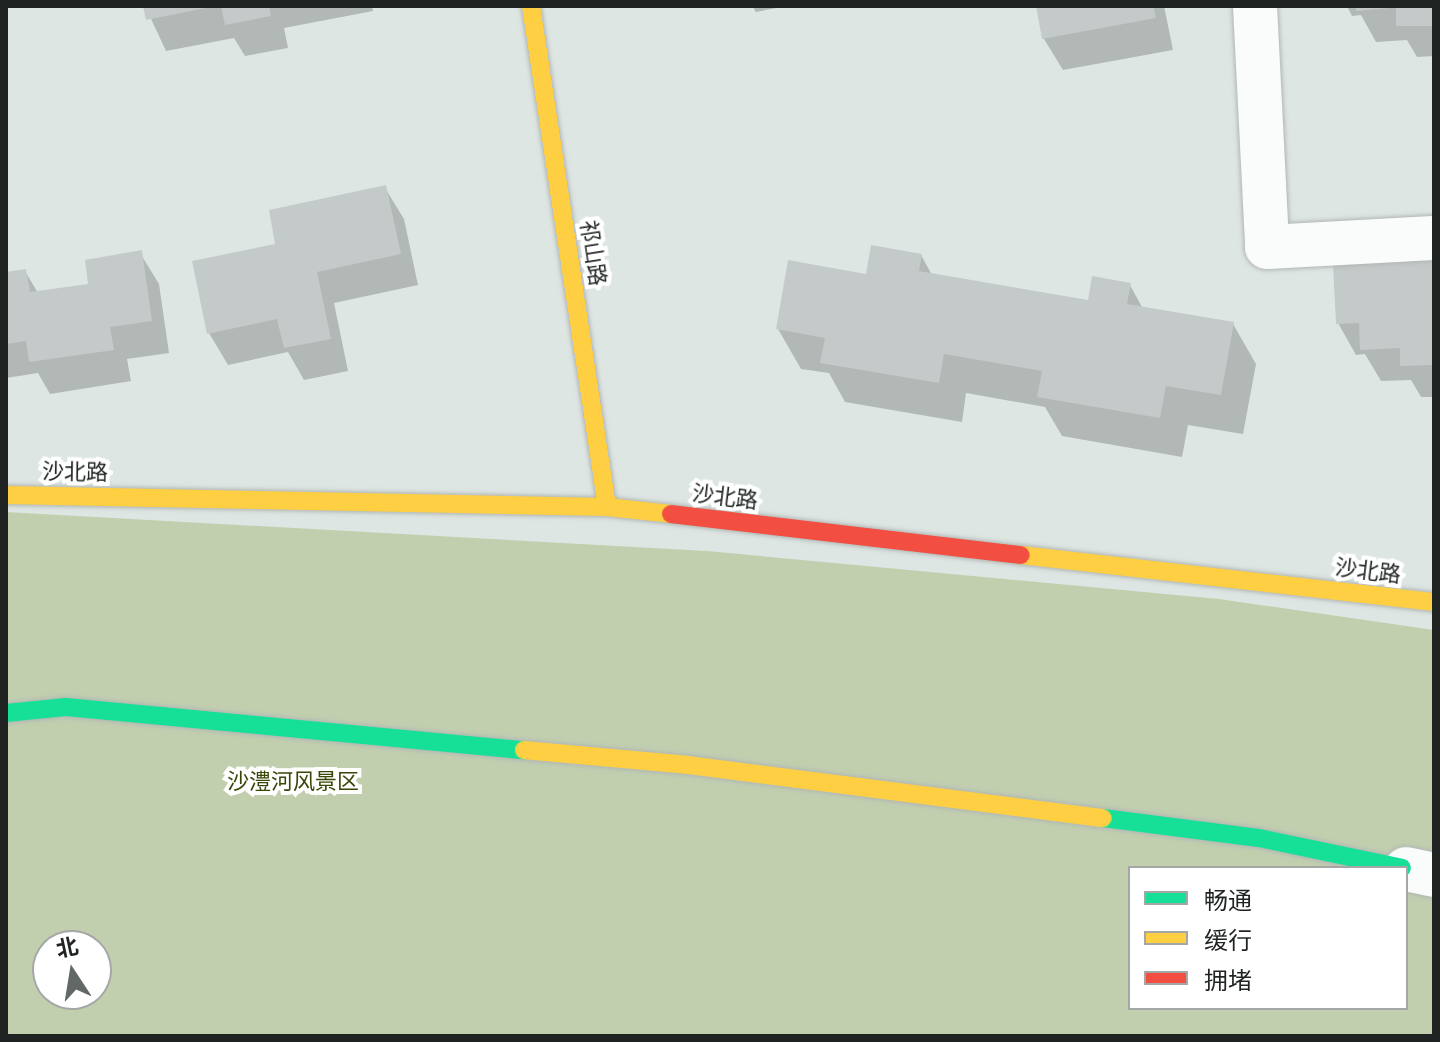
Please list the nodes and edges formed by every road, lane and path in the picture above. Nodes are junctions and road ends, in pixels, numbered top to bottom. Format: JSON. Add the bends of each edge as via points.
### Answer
{"nodes":[{"id":1,"x":531,"y":6,"type":"edge"},
{"id":2,"x":1255,"y":6,"type":"edge"},
{"id":3,"x":1434,"y":238,"type":"edge"},
{"id":4,"x":6,"y":495,"type":"edge"},
{"id":5,"x":607,"y":507,"type":"junction"},
{"id":6,"x":1434,"y":602,"type":"edge"},
{"id":7,"x":6,"y":713,"type":"edge"},
{"id":8,"x":1394,"y":866,"type":"edge"},
{"id":9,"x":1408,"y":869,"type":"edge"},
{"id":10,"x":1434,"y":875,"type":"edge"}],
"edges":[{"from":1,"to":5,"type":"street","name":"祁山路"},
{"from":2,"to":3,"type":"street","via":[[1267,247]]},
{"from":4,"to":5,"type":"street","name":"沙北路"},
{"from":5,"to":6,"type":"street","name":"沙北路"},
{"from":7,"to":8,"type":"street","via":[[66,707],[688,765],[1259,838]]},
{"from":9,"to":10,"type":"street"}]}
